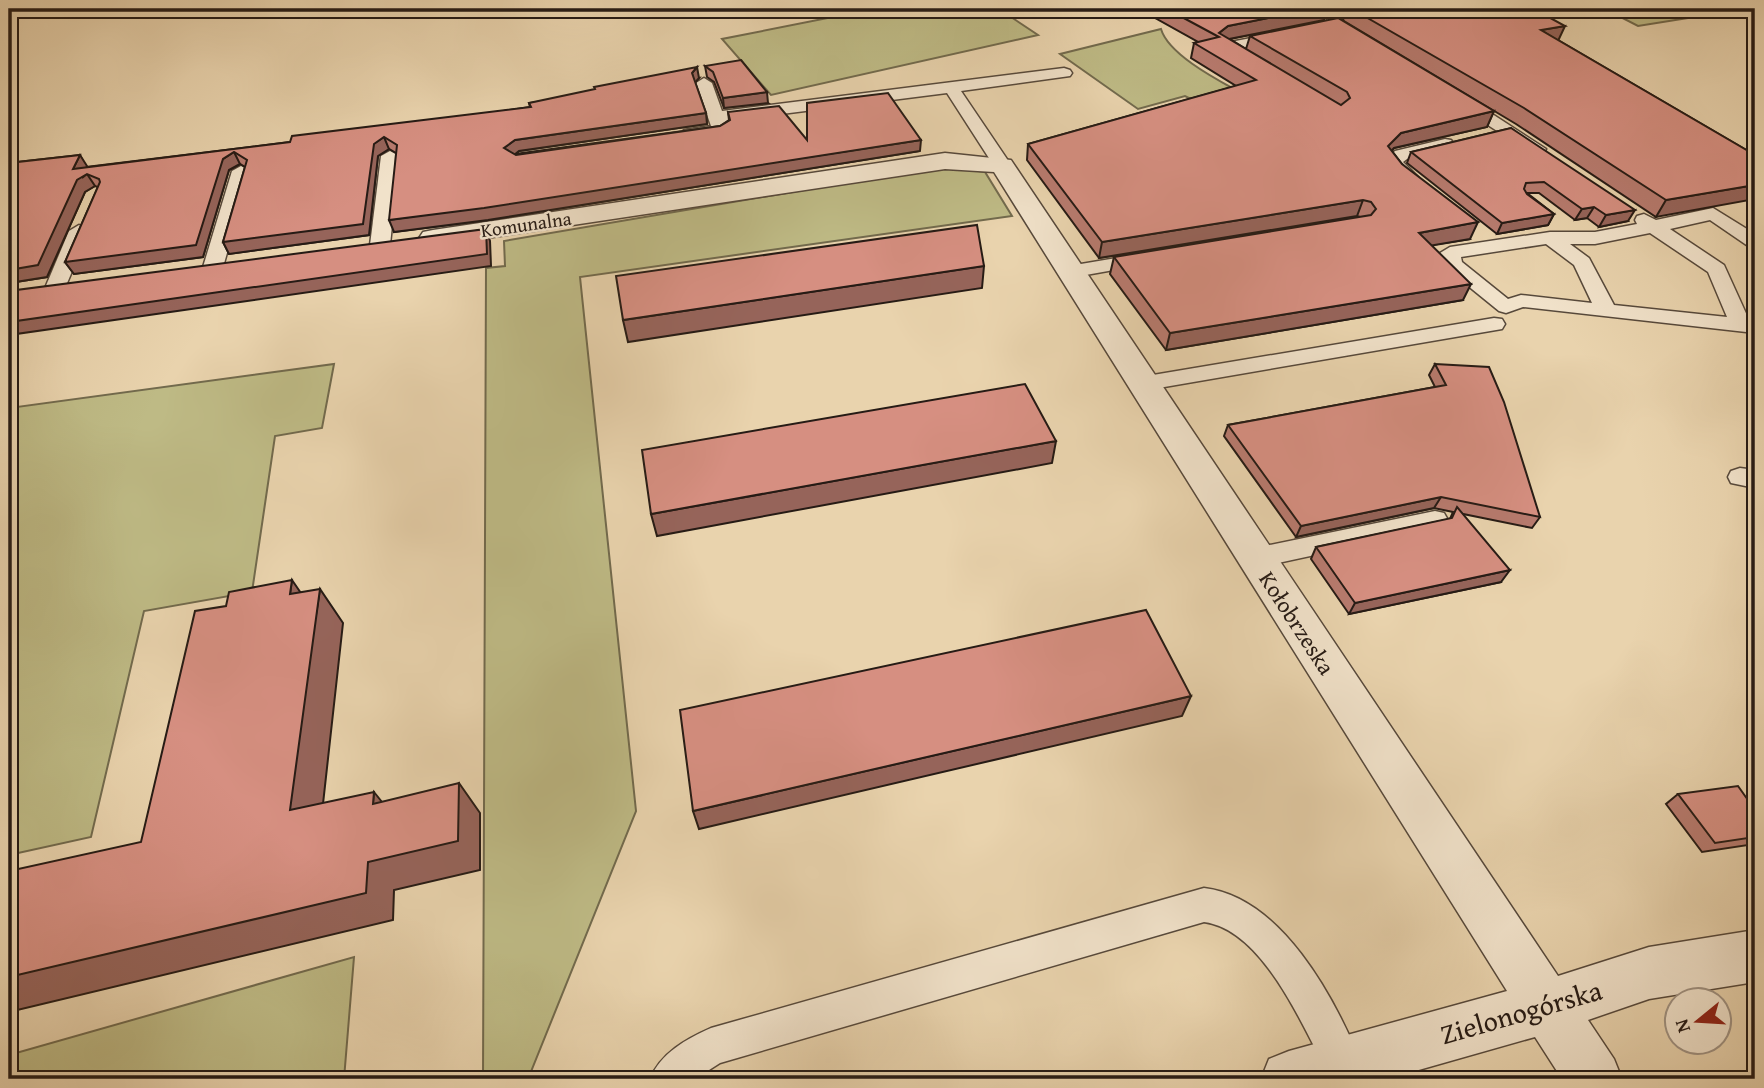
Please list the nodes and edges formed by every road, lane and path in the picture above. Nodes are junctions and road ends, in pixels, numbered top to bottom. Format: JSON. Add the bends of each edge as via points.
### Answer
{"nodes":[{"id":1,"x":1330,"y":20,"type":"edge"},
{"id":2,"x":1300,"y":33,"type":"edge"},
{"id":3,"x":1371,"y":46,"type":"edge"},
{"id":4,"x":1258,"y":67,"type":"edge"},
{"id":5,"x":1064,"y":74,"type":"dead end"},
{"id":6,"x":704,"y":83,"type":"edge"},
{"id":7,"x":951,"y":88,"type":"junction"},
{"id":8,"x":1440,"y":88,"type":"edge"},
{"id":9,"x":716,"y":117,"type":"junction"},
{"id":10,"x":1508,"y":130,"type":"junction"},
{"id":11,"x":667,"y":138,"type":"edge"},
{"id":12,"x":390,"y":156,"type":"edge"},
{"id":13,"x":1553,"y":160,"type":"edge"},
{"id":14,"x":1002,"y":165,"type":"junction"},
{"id":15,"x":241,"y":172,"type":"edge"},
{"id":16,"x":1433,"y":197,"type":"edge"},
{"id":17,"x":1631,"y":211,"type":"edge"},
{"id":18,"x":86,"y":217,"type":"edge"},
{"id":19,"x":1653,"y":226,"type":"junction"},
{"id":20,"x":1474,"y":229,"type":"edge"},
{"id":21,"x":1556,"y":230,"type":"junction"},
{"id":22,"x":1755,"y":242,"type":"edge"},
{"id":23,"x":1494,"y":244,"type":"junction"},
{"id":24,"x":367,"y":246,"type":"joint"},
{"id":25,"x":1168,"y":256,"type":"edge"},
{"id":26,"x":213,"y":267,"type":"edge"},
{"id":27,"x":1069,"y":272,"type":"junction"},
{"id":28,"x":56,"y":288,"type":"edge"},
{"id":29,"x":1607,"y":311,"type":"junction"},
{"id":30,"x":1494,"y":324,"type":"dead end"},
{"id":31,"x":1748,"y":326,"type":"edge"},
{"id":32,"x":1141,"y":384,"type":"junction"},
{"id":33,"x":1435,"y":520,"type":"edge"},
{"id":34,"x":1255,"y":558,"type":"junction"},
{"id":35,"x":1755,"y":956,"type":"edge"},
{"id":36,"x":1547,"y":1007,"type":"junction"},
{"id":37,"x":1342,"y":1062,"type":"junction"},
{"id":38,"x":669,"y":1079,"type":"edge"},
{"id":39,"x":1289,"y":1079,"type":"edge"},
{"id":40,"x":1594,"y":1079,"type":"edge"}],
"edges":[{"from":1,"to":3,"type":"lane"},
{"from":2,"to":4,"type":"lane","via":[[1225,47]]},
{"from":5,"to":7,"type":"lane"},
{"from":6,"to":9,"type":"lane"},
{"from":7,"to":9,"type":"lane"},
{"from":7,"to":14,"type":"lane"},
{"from":8,"to":10,"type":"lane"},
{"from":9,"to":11,"type":"lane","via":[[721,130]]},
{"from":10,"to":13,"type":"lane"},
{"from":10,"to":16,"type":"lane","via":[[1401,155],[1393,162]]},
{"from":12,"to":24,"type":"lane"},
{"from":14,"to":24,"type":"street","name":"Komunalna","via":[[944,160]]},
{"from":14,"to":27,"type":"street","name":"Kołobrzeska"},
{"from":15,"to":26,"type":"lane"},
{"from":17,"to":19,"type":"lane"},
{"from":18,"to":28,"type":"lane"},
{"from":19,"to":21,"type":"lane","via":[[1582,238]]},
{"from":19,"to":22,"type":"lane","via":[[1713,214]]},
{"from":19,"to":31,"type":"lane","via":[[1717,269]]},
{"from":20,"to":23,"type":"lane"},
{"from":21,"to":23,"type":"lane"},
{"from":21,"to":29,"type":"lane","via":[[1582,262]]},
{"from":23,"to":29,"type":"lane","via":[[1450,253],[1453,264],[1506,307],[1521,301]]},
{"from":25,"to":27,"type":"lane"},
{"from":27,"to":32,"type":"street","name":"Kołobrzeska"},
{"from":29,"to":31,"type":"lane"},
{"from":30,"to":32,"type":"lane"},
{"from":32,"to":34,"type":"street","name":"Kołobrzeska"},
{"from":33,"to":34,"type":"lane"},
{"from":34,"to":36,"type":"street","name":"Kołobrzeska"},
{"from":35,"to":36,"type":"street","name":"Zielonogórska","via":[[1649,973]]},
{"from":36,"to":37,"type":"street","name":"Zielonogórska"},
{"from":36,"to":40,"type":"street","name":"Kołobrzeska"},
{"from":37,"to":38,"type":"lane","via":[[1277,953],[1228,910],[1204,905],[711,1047]]},
{"from":37,"to":39,"type":"street","name":"Zielonogórska"}]}
